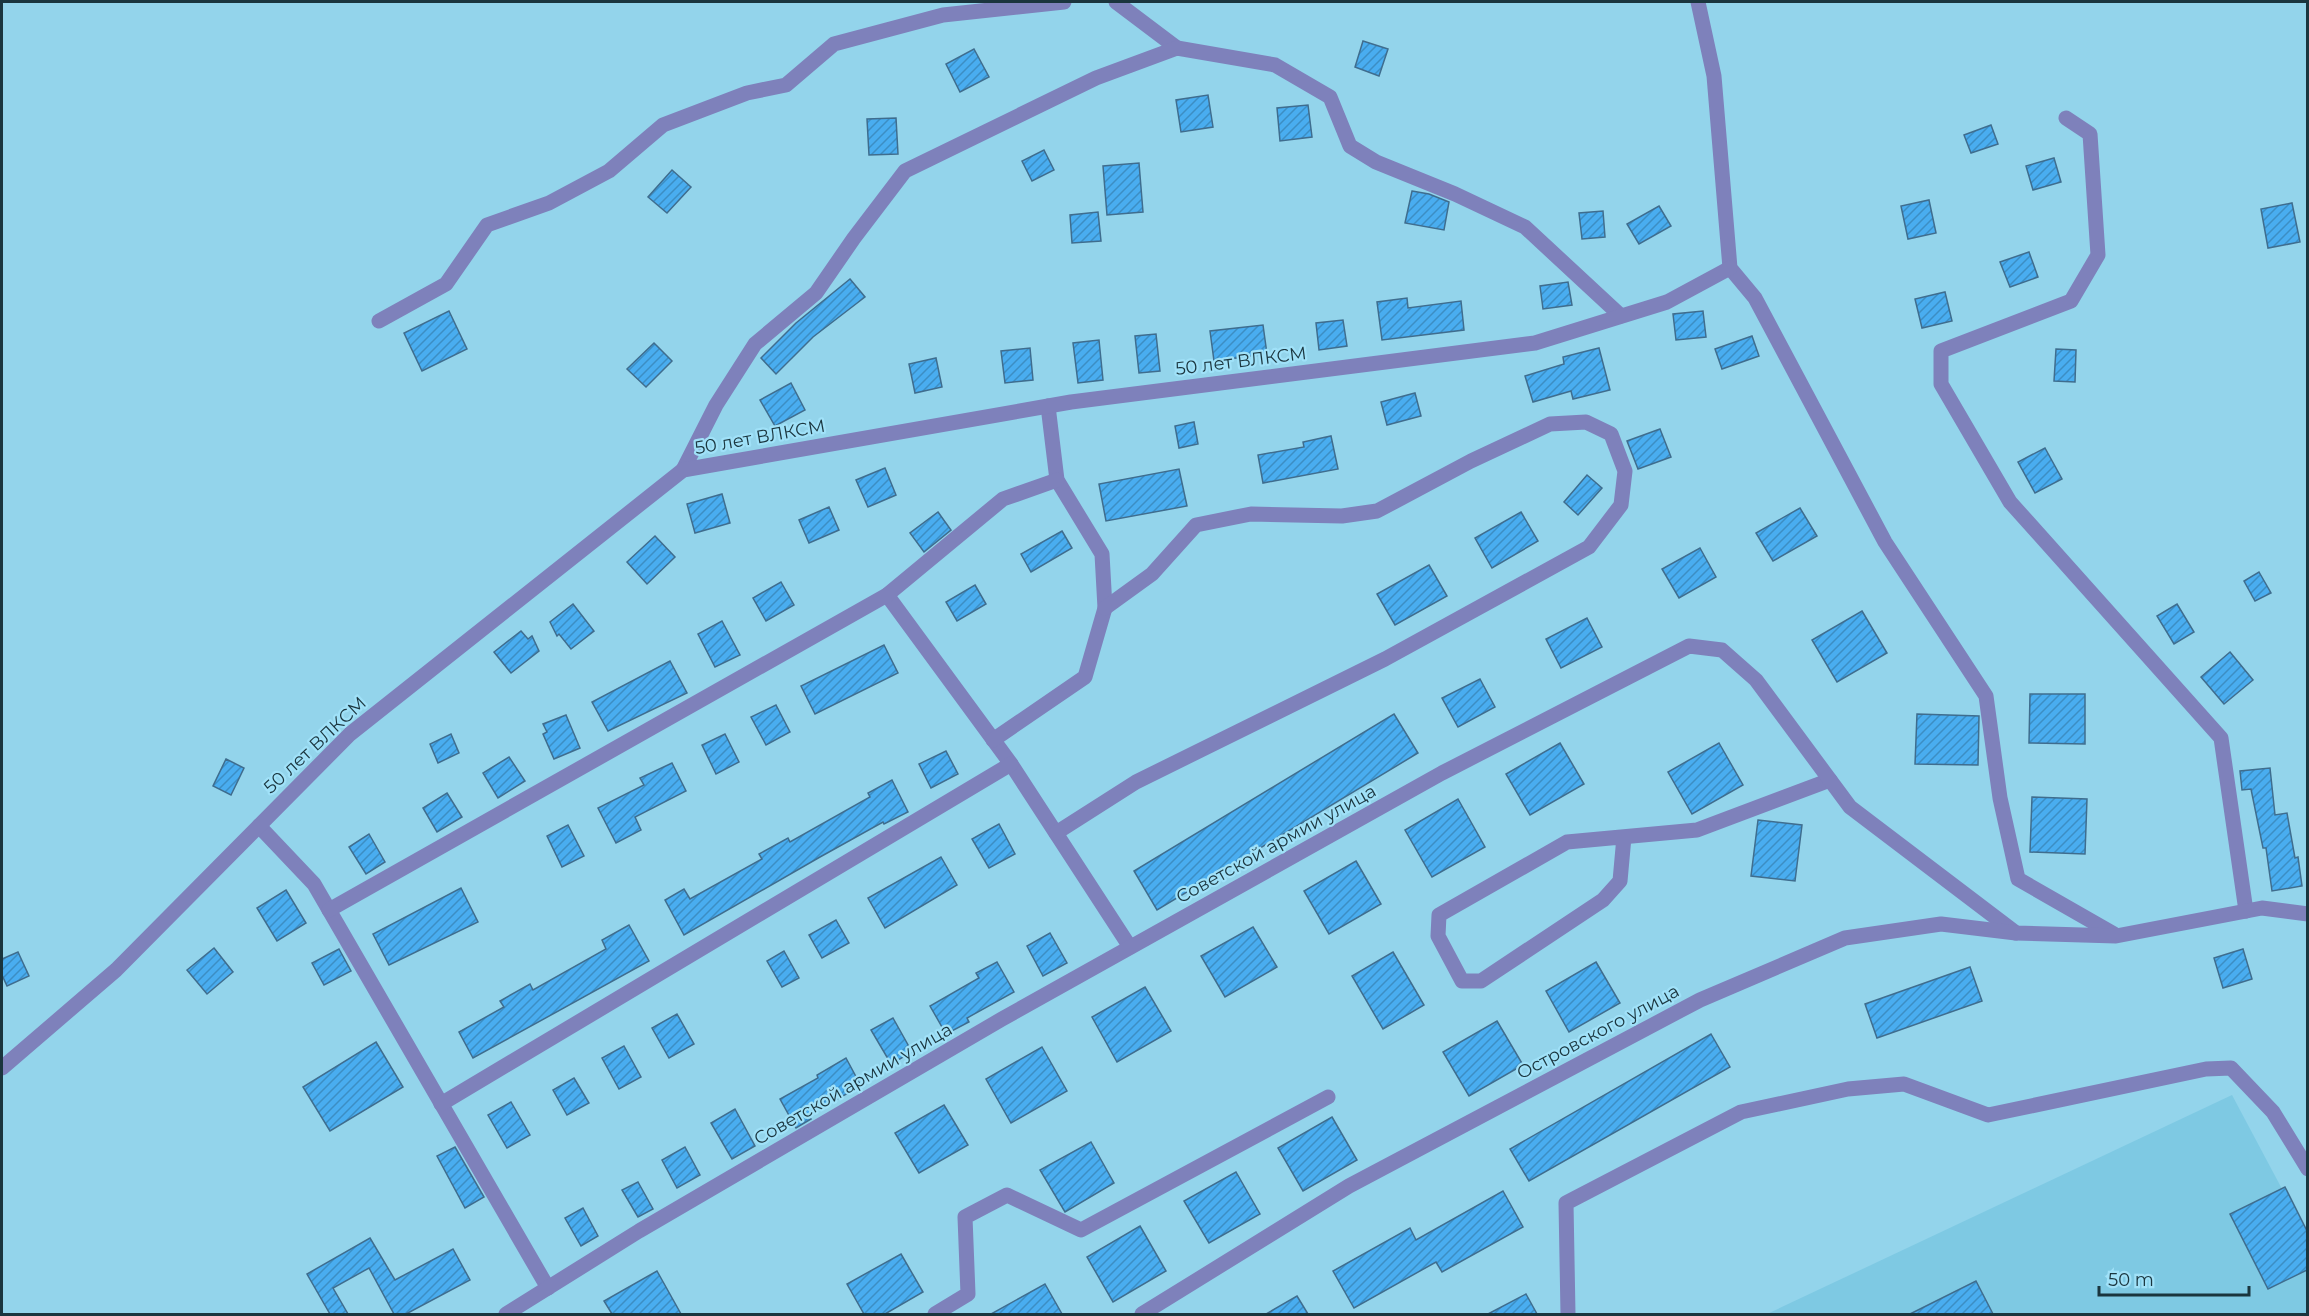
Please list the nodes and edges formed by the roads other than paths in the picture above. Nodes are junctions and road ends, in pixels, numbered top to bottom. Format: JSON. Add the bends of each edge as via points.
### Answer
{"nodes":[{"id":1,"x":1064,"y":2,"type":"edge"},
{"id":2,"x":1116,"y":2,"type":"edge"},
{"id":3,"x":1698,"y":2,"type":"edge"},
{"id":4,"x":1177,"y":48,"type":"junction"},
{"id":5,"x":2066,"y":118,"type":"dead end"},
{"id":6,"x":1730,"y":268,"type":"junction"},
{"id":7,"x":1622,"y":316,"type":"junction"},
{"id":8,"x":379,"y":321,"type":"dead end"},
{"id":9,"x":1048,"y":406,"type":"junction"},
{"id":10,"x":683,"y":470,"type":"junction"},
{"id":11,"x":1057,"y":480,"type":"junction"},
{"id":12,"x":887,"y":595,"type":"junction"},
{"id":13,"x":1105,"y":608,"type":"junction"},
{"id":14,"x":993,"y":740,"type":"junction"},
{"id":15,"x":1011,"y":764,"type":"junction"},
{"id":16,"x":1830,"y":780,"type":"junction"},
{"id":17,"x":259,"y":826,"type":"junction"},
{"id":18,"x":1056,"y":833,"type":"junction"},
{"id":19,"x":1624,"y":837,"type":"junction"},
{"id":20,"x":329,"y":910,"type":"junction"},
{"id":21,"x":2246,"y":911,"type":"junction"},
{"id":22,"x":2307,"y":914,"type":"edge"},
{"id":23,"x":2016,"y":933,"type":"junction"},
{"id":24,"x":2116,"y":936,"type":"junction"},
{"id":25,"x":1131,"y":947,"type":"junction"},
{"id":26,"x":2,"y":1068,"type":"edge"},
{"id":27,"x":1328,"y":1097,"type":"dead end"},
{"id":28,"x":441,"y":1104,"type":"junction"},
{"id":29,"x":2307,"y":1169,"type":"edge"},
{"id":30,"x":548,"y":1288,"type":"junction"},
{"id":31,"x":506,"y":1314,"type":"edge"},
{"id":32,"x":935,"y":1314,"type":"edge"},
{"id":33,"x":1142,"y":1314,"type":"edge"},
{"id":34,"x":1569,"y":1314,"type":"edge"}],
"edges":[{"from":1,"to":8,"type":"street","via":[[944,15],[834,44],[786,86],[747,93],[663,125],[609,171],[549,203],[487,225],[446,284]]},
{"from":2,"to":4,"type":"street"},
{"from":3,"to":6,"type":"street","via":[[1714,76]]},
{"from":4,"to":7,"type":"street","via":[[1275,65],[1330,97],[1350,146],[1377,162],[1525,227]]},
{"from":4,"to":10,"type":"street","via":[[1095,78],[905,171],[816,293],[754,344],[716,405]]},
{"from":5,"to":21,"type":"street","via":[[2090,134],[2098,255],[2071,300],[1941,351],[1941,384],[2010,502],[2221,738]]},
{"from":6,"to":7,"type":"street","name":"50 лет ВЛКСМ","via":[[1667,302]]},
{"from":6,"to":24,"type":"street","via":[[1755,298],[1885,542],[1986,696],[2000,798],[2018,879]]},
{"from":7,"to":9,"type":"street","name":"50 лет ВЛКСМ","via":[[1535,343]]},
{"from":9,"to":10,"type":"street","name":"50 лет ВЛКСМ"},
{"from":9,"to":11,"type":"street"},
{"from":10,"to":17,"type":"street","name":"50 лет ВЛКСМ","via":[[350,734]]},
{"from":11,"to":12,"type":"street","via":[[1003,499]]},
{"from":11,"to":13,"type":"street","via":[[1102,554]]},
{"from":12,"to":14,"type":"street"},
{"from":12,"to":20,"type":"street"},
{"from":13,"to":14,"type":"street","via":[[1084,677]]},
{"from":13,"to":18,"type":"street","via":[[1152,574],[1196,525],[1251,514],[1342,516],[1377,511],[1471,460],[1550,424],[1586,422],[1611,434],[1625,471],[1621,505],[1589,546],[1385,659],[1136,782]]},
{"from":14,"to":15,"type":"street"},
{"from":15,"to":18,"type":"street"},
{"from":15,"to":28,"type":"street"},
{"from":16,"to":19,"type":"street","via":[[1697,830]]},
{"from":16,"to":23,"type":"street","name":"Советской армии улица","via":[[1850,807]]},
{"from":16,"to":25,"type":"street","name":"Советской армии улица","via":[[1756,680],[1722,650],[1689,646],[1442,773]]},
{"from":17,"to":20,"type":"street","via":[[314,884]]},
{"from":17,"to":26,"type":"street","name":"50 лет ВЛКСМ","via":[[116,970]]},
{"from":18,"to":25,"type":"street"},
{"from":19,"to":19,"type":"street","via":[[1567,842],[1439,915],[1438,936],[1462,981],[1480,981],[1604,900],[1620,881]]},
{"from":20,"to":28,"type":"street"},
{"from":21,"to":22,"type":"street","name":"Островского улица","via":[[2262,908]]},
{"from":21,"to":24,"type":"street","name":"Островского улица"},
{"from":23,"to":24,"type":"street","name":"Островского улица"},
{"from":23,"to":33,"type":"street","name":"Островского улица","via":[[1941,924],[1845,938],[1700,1000],[1349,1186]]},
{"from":25,"to":30,"type":"street","name":"Советской армии улица","via":[[972,1036]]},
{"from":27,"to":32,"type":"street","via":[[1081,1230],[1007,1195],[965,1217],[968,1294]]},
{"from":28,"to":30,"type":"street"},
{"from":29,"to":34,"type":"street","via":[[2273,1112],[2231,1068],[2206,1069],[1988,1115],[1904,1084],[1848,1089],[1741,1112],[1566,1203]]},
{"from":30,"to":31,"type":"street","name":"Советской армии улица"}]}
